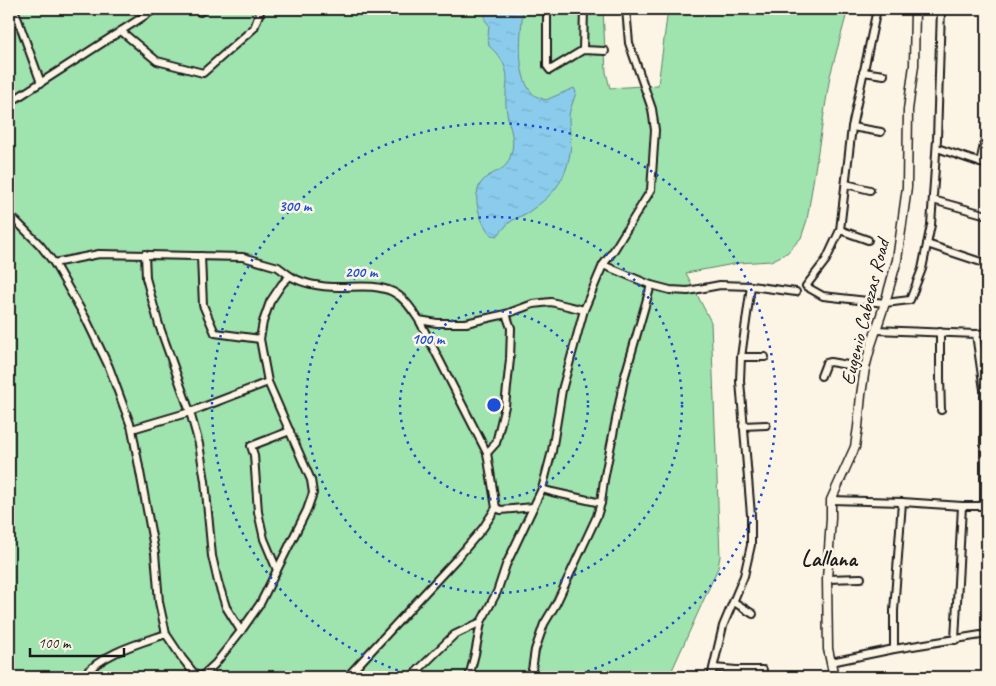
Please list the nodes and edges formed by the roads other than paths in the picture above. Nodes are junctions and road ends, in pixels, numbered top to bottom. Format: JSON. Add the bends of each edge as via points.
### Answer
{"nodes":[{"id":1,"x":14,"y":9,"type":"edge"},
{"id":2,"x":155,"y":9,"type":"edge"},
{"id":3,"x":261,"y":9,"type":"edge"},
{"id":4,"x":547,"y":9,"type":"edge"},
{"id":5,"x":584,"y":9,"type":"edge"},
{"id":6,"x":626,"y":9,"type":"edge"},
{"id":7,"x":877,"y":9,"type":"edge"},
{"id":8,"x":915,"y":9,"type":"edge"},
{"id":9,"x":941,"y":9,"type":"edge"},
{"id":10,"x":121,"y":31,"type":"junction"},
{"id":11,"x":583,"y":50,"type":"junction"},
{"id":12,"x":605,"y":51,"type":"dead end"},
{"id":13,"x":863,"y":72,"type":"junction"},
{"id":14,"x":884,"y":75,"type":"dead end"},
{"id":15,"x":41,"y":83,"type":"junction"},
{"id":16,"x":9,"y":103,"type":"edge"},
{"id":17,"x":852,"y":127,"type":"junction"},
{"id":18,"x":881,"y":132,"type":"dead end"},
{"id":19,"x":987,"y":132,"type":"edge"},
{"id":20,"x":937,"y":148,"type":"junction"},
{"id":21,"x":980,"y":163,"type":"junction"},
{"id":22,"x":987,"y":165,"type":"edge"},
{"id":23,"x":846,"y":184,"type":"junction"},
{"id":24,"x":870,"y":190,"type":"dead end"},
{"id":25,"x":933,"y":200,"type":"junction"},
{"id":26,"x":9,"y":214,"type":"edge"},
{"id":27,"x":987,"y":215,"type":"edge"},
{"id":28,"x":840,"y":230,"type":"junction"},
{"id":29,"x":868,"y":240,"type":"dead end"},
{"id":30,"x":927,"y":244,"type":"junction"},
{"id":31,"x":145,"y":254,"type":"junction"},
{"id":32,"x":201,"y":256,"type":"junction"},
{"id":33,"x":54,"y":263,"type":"junction"},
{"id":34,"x":987,"y":264,"type":"edge"},
{"id":35,"x":602,"y":265,"type":"junction"},
{"id":36,"x":290,"y":276,"type":"junction"},
{"id":37,"x":651,"y":285,"type":"junction"},
{"id":38,"x":752,"y":286,"type":"junction"},
{"id":39,"x":796,"y":292,"type":"dead end"},
{"id":40,"x":884,"y":303,"type":"junction"},
{"id":41,"x":584,"y":310,"type":"junction"},
{"id":42,"x":506,"y":314,"type":"junction"},
{"id":43,"x":419,"y":320,"type":"junction"},
{"id":44,"x":876,"y":330,"type":"junction"},
{"id":45,"x":940,"y":332,"type":"junction"},
{"id":46,"x":987,"y":333,"type":"edge"},
{"id":47,"x":976,"y":334,"type":"junction"},
{"id":48,"x":260,"y":339,"type":"junction"},
{"id":49,"x":741,"y":357,"type":"junction"},
{"id":50,"x":766,"y":357,"type":"dead end"},
{"id":51,"x":865,"y":368,"type":"junction"},
{"id":52,"x":822,"y":376,"type":"dead end"},
{"id":53,"x":268,"y":382,"type":"junction"},
{"id":54,"x":941,"y":410,"type":"dead end"},
{"id":55,"x":190,"y":412,"type":"junction"},
{"id":56,"x":766,"y":424,"type":"dead end"},
{"id":57,"x":743,"y":426,"type":"junction"},
{"id":58,"x":132,"y":430,"type":"junction"},
{"id":59,"x":290,"y":431,"type":"junction"},
{"id":60,"x":486,"y":453,"type":"junction"},
{"id":61,"x":986,"y":467,"type":"edge"},
{"id":62,"x":986,"y":487,"type":"edge"},
{"id":63,"x":542,"y":489,"type":"junction"},
{"id":64,"x":831,"y":500,"type":"junction"},
{"id":65,"x":902,"y":502,"type":"junction"},
{"id":66,"x":601,"y":503,"type":"junction"},
{"id":67,"x":962,"y":506,"type":"junction"},
{"id":68,"x":534,"y":507,"type":"junction"},
{"id":69,"x":496,"y":508,"type":"junction"},
{"id":70,"x":276,"y":570,"type":"junction"},
{"id":71,"x":861,"y":578,"type":"dead end"},
{"id":72,"x":827,"y":579,"type":"junction"},
{"id":73,"x":734,"y":602,"type":"junction"},
{"id":74,"x":753,"y":614,"type":"dead end"},
{"id":75,"x":481,"y":622,"type":"junction"},
{"id":76,"x":241,"y":631,"type":"junction"},
{"id":77,"x":166,"y":634,"type":"junction"},
{"id":78,"x":987,"y":634,"type":"edge"},
{"id":79,"x":955,"y":640,"type":"junction"},
{"id":80,"x":894,"y":649,"type":"junction"},
{"id":81,"x":831,"y":662,"type":"junction"},
{"id":82,"x":714,"y":668,"type":"junction"},
{"id":83,"x":762,"y":670,"type":"dead end"},
{"id":84,"x":82,"y":677,"type":"edge"},
{"id":85,"x":197,"y":677,"type":"edge"},
{"id":86,"x":201,"y":677,"type":"edge"},
{"id":87,"x":347,"y":677,"type":"edge"},
{"id":88,"x":411,"y":677,"type":"edge"},
{"id":89,"x":469,"y":677,"type":"edge"},
{"id":90,"x":531,"y":677,"type":"edge"},
{"id":91,"x":711,"y":677,"type":"edge"},
{"id":92,"x":834,"y":677,"type":"edge"}],
"edges":[{"from":1,"to":15,"type":"street"},
{"from":2,"to":10,"type":"street"},
{"from":3,"to":10,"type":"street","via":[[254,28],[202,73],[157,61]]},
{"from":4,"to":11,"type":"street","via":[[547,66],[550,70]]},
{"from":5,"to":11,"type":"street"},
{"from":6,"to":35,"type":"street","via":[[629,43],[652,109],[655,130],[651,190]]},
{"from":7,"to":13,"type":"street"},
{"from":8,"to":40,"type":"street","name":"Eugenio Cabezas Road","via":[[907,187],[897,260]]},
{"from":9,"to":20,"type":"street"},
{"from":10,"to":15,"type":"street"},
{"from":11,"to":12,"type":"street"},
{"from":13,"to":14,"type":"street"},
{"from":13,"to":17,"type":"street"},
{"from":15,"to":16,"type":"street"},
{"from":17,"to":18,"type":"street"},
{"from":17,"to":23,"type":"street"},
{"from":19,"to":21,"type":"street"},
{"from":20,"to":21,"type":"street"},
{"from":20,"to":25,"type":"street"},
{"from":21,"to":22,"type":"street"},
{"from":23,"to":24,"type":"street"},
{"from":23,"to":28,"type":"street"},
{"from":25,"to":27,"type":"street"},
{"from":25,"to":30,"type":"street"},
{"from":26,"to":33,"type":"street"},
{"from":28,"to":29,"type":"street"},
{"from":28,"to":40,"type":"street","via":[[826,260],[807,287],[823,296]]},
{"from":30,"to":34,"type":"street"},
{"from":30,"to":40,"type":"street","via":[[910,300]]},
{"from":31,"to":32,"type":"street"},
{"from":31,"to":33,"type":"street","via":[[99,254]]},
{"from":31,"to":55,"type":"street","via":[[146,278],[156,315]]},
{"from":32,"to":36,"type":"street","via":[[243,257],[278,267]]},
{"from":32,"to":48,"type":"street","via":[[203,305],[215,334]]},
{"from":33,"to":58,"type":"street","via":[[109,367]]},
{"from":35,"to":37,"type":"street"},
{"from":35,"to":41,"type":"street"},
{"from":36,"to":43,"type":"street","via":[[307,284],[377,287],[394,292]]},
{"from":36,"to":48,"type":"street","via":[[270,302]]},
{"from":37,"to":38,"type":"street","via":[[688,291],[720,284]]},
{"from":37,"to":66,"type":"street","via":[[624,379]]},
{"from":38,"to":39,"type":"street"},
{"from":38,"to":49,"type":"street"},
{"from":40,"to":44,"type":"street","name":"Eugenio Cabezas Road"},
{"from":41,"to":42,"type":"street","via":[[551,302],[533,304]]},
{"from":41,"to":63,"type":"street","via":[[562,390]]},
{"from":42,"to":43,"type":"street","via":[[466,323]]},
{"from":42,"to":60,"type":"street","via":[[511,328],[505,406],[496,443]]},
{"from":43,"to":60,"type":"street"},
{"from":44,"to":45,"type":"street"},
{"from":44,"to":51,"type":"street","name":"Eugenio Cabezas Road"},
{"from":45,"to":47,"type":"street"},
{"from":45,"to":54,"type":"street"},
{"from":46,"to":47,"type":"street"},
{"from":47,"to":61,"type":"street","via":[[984,390]]},
{"from":48,"to":53,"type":"street"},
{"from":49,"to":50,"type":"street"},
{"from":49,"to":57,"type":"street"},
{"from":51,"to":52,"type":"street","via":[[830,362],[826,363]]},
{"from":51,"to":64,"type":"street","name":"Eugenio Cabezas Road","via":[[855,447]]},
{"from":53,"to":55,"type":"street"},
{"from":53,"to":59,"type":"street"},
{"from":55,"to":58,"type":"street"},
{"from":55,"to":76,"type":"street","via":[[205,481],[212,556],[218,582],[226,607]]},
{"from":56,"to":57,"type":"street"},
{"from":57,"to":73,"type":"street","via":[[751,545]]},
{"from":58,"to":77,"type":"street"},
{"from":59,"to":70,"type":"street","via":[[311,480],[313,493]]},
{"from":59,"to":70,"type":"street","via":[[251,446],[258,512]]},
{"from":60,"to":69,"type":"street"},
{"from":61,"to":62,"type":"street"},
{"from":62,"to":67,"type":"street","via":[[982,505]]},
{"from":63,"to":66,"type":"street"},
{"from":63,"to":68,"type":"street"},
{"from":64,"to":65,"type":"street"},
{"from":64,"to":72,"type":"street","name":"Eugenio Cabezas Road"},
{"from":65,"to":67,"type":"street"},
{"from":65,"to":80,"type":"street"},
{"from":66,"to":90,"type":"street","via":[[544,624],[535,650]]},
{"from":67,"to":79,"type":"street"},
{"from":68,"to":69,"type":"street"},
{"from":68,"to":75,"type":"street"},
{"from":69,"to":87,"type":"street","via":[[460,555]]},
{"from":70,"to":76,"type":"street","via":[[260,604]]},
{"from":71,"to":72,"type":"street"},
{"from":72,"to":81,"type":"street","name":"Eugenio Cabezas Road"},
{"from":73,"to":74,"type":"street"},
{"from":73,"to":82,"type":"street","via":[[724,626]]},
{"from":75,"to":88,"type":"street","via":[[454,635]]},
{"from":75,"to":89,"type":"street"},
{"from":76,"to":86,"type":"street","via":[[216,664]]},
{"from":77,"to":84,"type":"street","via":[[104,658]]},
{"from":77,"to":85,"type":"street"},
{"from":78,"to":79,"type":"street"},
{"from":79,"to":80,"type":"street"},
{"from":80,"to":81,"type":"street"},
{"from":81,"to":92,"type":"street","name":"Eugenio Cabezas Road"},
{"from":82,"to":83,"type":"street"},
{"from":82,"to":91,"type":"street"}]}
